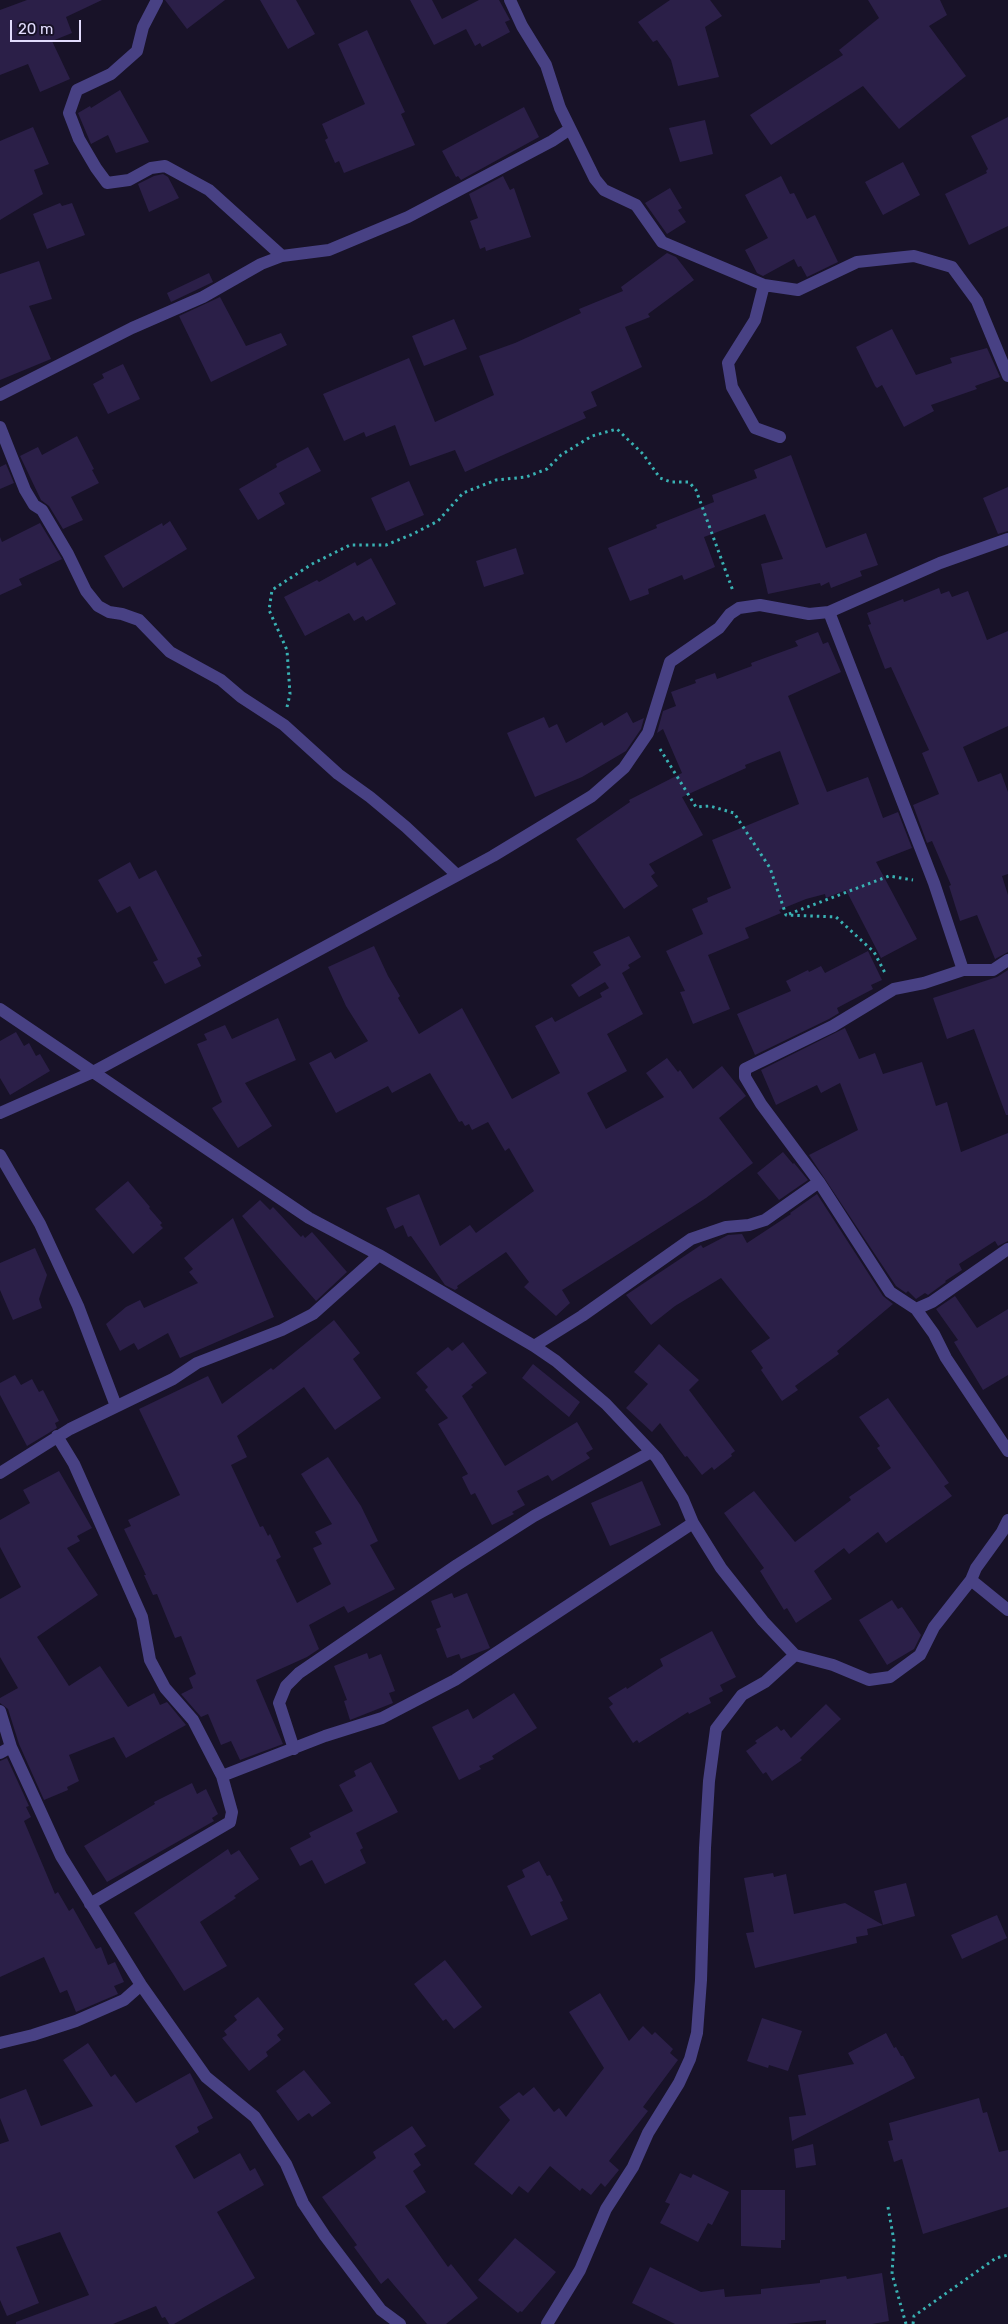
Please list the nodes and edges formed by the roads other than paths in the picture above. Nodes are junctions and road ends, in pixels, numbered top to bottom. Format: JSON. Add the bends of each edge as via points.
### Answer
{"nodes":[{"id":1,"x":157,"y":0,"type":"edge"},
{"id":2,"x":510,"y":0,"type":"edge"},
{"id":3,"x":570,"y":129,"type":"junction"},
{"id":4,"x":282,"y":256,"type":"junction"},
{"id":5,"x":764,"y":285,"type":"junction"},
{"id":6,"x":1008,"y":376,"type":"edge"},
{"id":7,"x":0,"y":395,"type":"edge"},
{"id":8,"x":0,"y":427,"type":"edge"},
{"id":9,"x":780,"y":437,"type":"dead end"},
{"id":10,"x":1008,"y":539,"type":"edge"},
{"id":11,"x":829,"y":612,"type":"junction"},
{"id":12,"x":457,"y":875,"type":"junction"},
{"id":13,"x":1008,"y":960,"type":"edge"},
{"id":14,"x":963,"y":970,"type":"junction"},
{"id":15,"x":0,"y":1009,"type":"edge"},
{"id":16,"x":93,"y":1072,"type":"junction"},
{"id":17,"x":0,"y":1114,"type":"edge"},
{"id":18,"x":0,"y":1156,"type":"edge"},
{"id":19,"x":819,"y":1182,"type":"junction"},
{"id":20,"x":1008,"y":1249,"type":"edge"},
{"id":21,"x":379,"y":1255,"type":"junction"},
{"id":22,"x":916,"y":1309,"type":"junction"},
{"id":23,"x":534,"y":1346,"type":"junction"},
{"id":24,"x":116,"y":1406,"type":"junction"},
{"id":25,"x":56,"y":1436,"type":"junction"},
{"id":26,"x":651,"y":1452,"type":"junction"},
{"id":27,"x":1008,"y":1452,"type":"edge"},
{"id":28,"x":0,"y":1473,"type":"edge"},
{"id":29,"x":1008,"y":1520,"type":"edge"},
{"id":30,"x":693,"y":1523,"type":"junction"},
{"id":31,"x":971,"y":1580,"type":"junction"},
{"id":32,"x":1008,"y":1610,"type":"edge"},
{"id":33,"x":795,"y":1655,"type":"junction"},
{"id":34,"x":0,"y":1711,"type":"edge"},
{"id":35,"x":294,"y":1749,"type":"junction"},
{"id":36,"x":6,"y":1750,"type":"edge"},
{"id":37,"x":222,"y":1776,"type":"junction"},
{"id":38,"x":90,"y":1904,"type":"junction"},
{"id":39,"x":141,"y":1984,"type":"junction"},
{"id":40,"x":0,"y":2043,"type":"edge"},
{"id":41,"x":400,"y":2324,"type":"edge"},
{"id":42,"x":547,"y":2324,"type":"edge"}],
"edges":[{"from":1,"to":4,"type":"street","via":[[143,27],[137,51],[111,74],[77,90],[69,113],[79,139],[107,183],[129,180],[151,168],[165,166],[209,190]]},
{"from":2,"to":3,"type":"street","via":[[546,65]]},
{"from":3,"to":4,"type":"street","via":[[394,224],[329,250]]},
{"from":3,"to":5,"type":"street","via":[[595,179],[604,190],[636,205],[662,242]]},
{"from":4,"to":7,"type":"street"},
{"from":5,"to":6,"type":"street","via":[[798,290],[857,262],[914,256],[952,267],[977,301]]},
{"from":5,"to":9,"type":"street","via":[[755,320],[728,362],[732,387],[754,428]]},
{"from":8,"to":12,"type":"street","via":[[25,490],[42,510],[86,591],[98,606],[139,620],[170,652],[221,680],[284,725],[338,774],[406,827]]},
{"from":10,"to":11,"type":"street","via":[[940,563]]},
{"from":11,"to":12,"type":"street","via":[[808,614],[760,605],[739,608],[730,614],[719,628],[670,662],[648,732],[624,768],[592,796]]},
{"from":11,"to":14,"type":"street","via":[[934,883]]},
{"from":12,"to":16,"type":"street"},
{"from":13,"to":14,"type":"street","via":[[993,970]]},
{"from":14,"to":19,"type":"street","via":[[894,989],[833,1026],[746,1069],[745,1077],[760,1104]]},
{"from":15,"to":16,"type":"street"},
{"from":16,"to":17,"type":"street"},
{"from":16,"to":21,"type":"street","via":[[309,1218]]},
{"from":18,"to":24,"type":"street","via":[[47,1240],[78,1306]]},
{"from":19,"to":22,"type":"street","via":[[890,1292]]},
{"from":19,"to":23,"type":"street","via":[[765,1220],[726,1227],[691,1240]]},
{"from":20,"to":22,"type":"street","via":[[932,1302]]},
{"from":21,"to":23,"type":"street"},
{"from":21,"to":24,"type":"street","via":[[313,1314],[282,1330],[197,1363],[173,1379]]},
{"from":22,"to":27,"type":"street"},
{"from":23,"to":26,"type":"street","via":[[606,1404]]},
{"from":24,"to":25,"type":"street"},
{"from":25,"to":28,"type":"street"},
{"from":25,"to":37,"type":"street","via":[[74,1464],[142,1617],[150,1660],[165,1688],[193,1720]]},
{"from":26,"to":30,"type":"street","via":[[683,1498]]},
{"from":26,"to":35,"type":"street","via":[[534,1516],[299,1673],[286,1686],[279,1703]]},
{"from":29,"to":31,"type":"street"},
{"from":30,"to":33,"type":"street","via":[[721,1568]]},
{"from":30,"to":35,"type":"street","via":[[455,1680],[382,1718]]},
{"from":31,"to":32,"type":"street"},
{"from":31,"to":33,"type":"street","via":[[934,1627],[920,1655],[890,1677],[869,1680],[833,1664]]},
{"from":33,"to":42,"type":"street","via":[[765,1682],[742,1695],[716,1729],[704,1848],[702,1980],[697,2033],[679,2083],[606,2209],[580,2270]]},
{"from":34,"to":36,"type":"street"},
{"from":35,"to":37,"type":"street"},
{"from":36,"to":38,"type":"street"},
{"from":37,"to":38,"type":"street","via":[[232,1812],[230,1822]]},
{"from":38,"to":39,"type":"street"},
{"from":39,"to":40,"type":"street","via":[[124,2000],[76,2021]]},
{"from":39,"to":41,"type":"street","via":[[206,2077],[255,2117],[286,2164],[303,2203],[325,2236],[381,2310]]}]}
